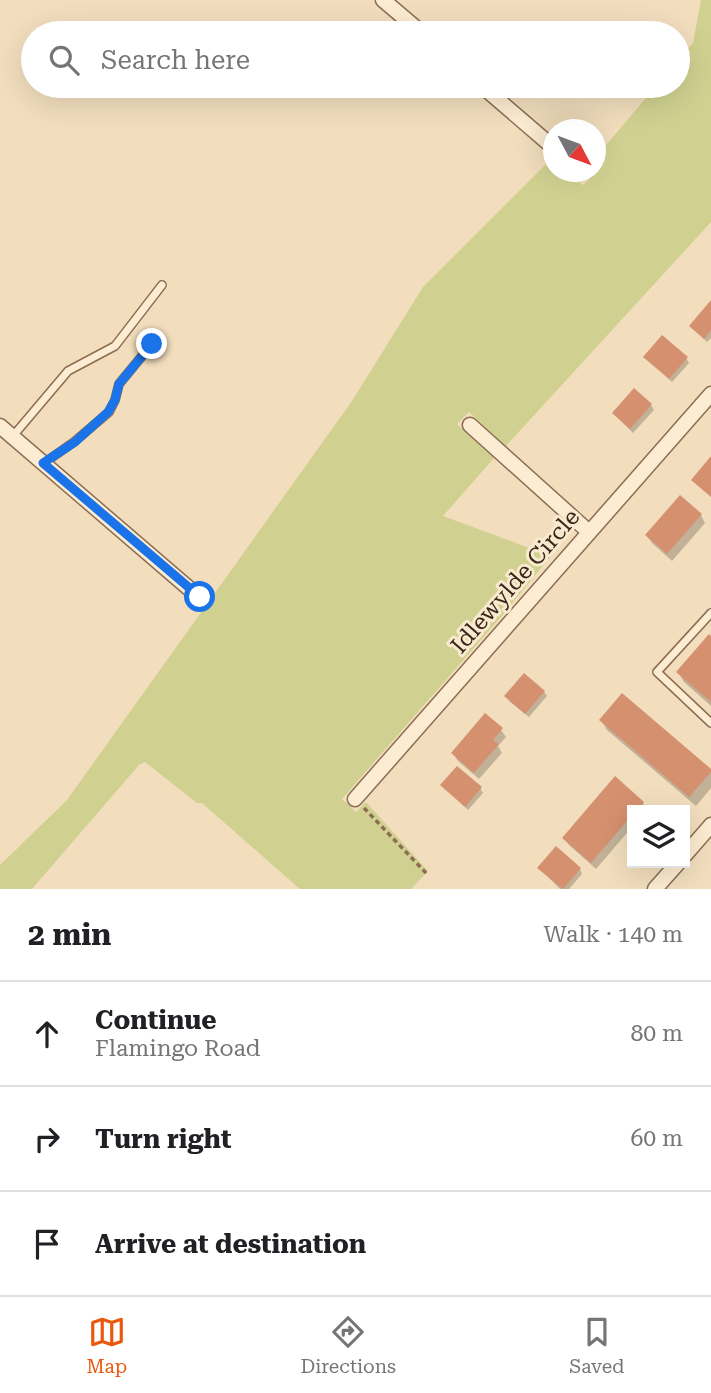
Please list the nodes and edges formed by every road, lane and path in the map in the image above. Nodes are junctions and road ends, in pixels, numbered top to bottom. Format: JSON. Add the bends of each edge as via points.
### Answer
{"nodes":[{"id":1,"x":383,"y":0,"type":"edge"},
{"id":2,"x":408,"y":21,"type":"edge"},
{"id":3,"x":496,"y":98,"type":"edge"},
{"id":4,"x":543,"y":139,"type":"edge"},
{"id":5,"x":162,"y":285,"type":"dead end"},
{"id":6,"x":152,"y":344,"type":"dead end"},
{"id":7,"x":711,"y":394,"type":"edge"},
{"id":8,"x":471,"y":425,"type":"dead end"},
{"id":9,"x":0,"y":426,"type":"edge"},
{"id":10,"x":12,"y":436,"type":"junction"},
{"id":11,"x":43,"y":463,"type":"junction"},
{"id":12,"x":589,"y":532,"type":"junction"},
{"id":13,"x":200,"y":597,"type":"dead end"},
{"id":14,"x":711,"y":613,"type":"edge"},
{"id":15,"x":711,"y":723,"type":"edge"},
{"id":16,"x":355,"y":799,"type":"joint"},
{"id":17,"x":711,"y":825,"type":"edge"},
{"id":18,"x":690,"y":849,"type":"edge"},
{"id":19,"x":674,"y":868,"type":"edge"},
{"id":20,"x":426,"y":874,"type":"dead end"},
{"id":21,"x":655,"y":889,"type":"edge"}],
"edges":[{"from":1,"to":2,"type":"street"},
{"from":3,"to":4,"type":"street"},
{"from":5,"to":10,"type":"lane","via":[[115,346],[68,371]]},
{"from":6,"to":11,"type":"lane","via":[[119,384],[108,412]]},
{"from":7,"to":12,"type":"street","name":"Idlewylde Circle"},
{"from":8,"to":12,"type":"street"},
{"from":9,"to":10,"type":"street"},
{"from":10,"to":11,"type":"street"},
{"from":11,"to":13,"type":"street"},
{"from":12,"to":16,"type":"street","name":"Idlewylde Circle"},
{"from":14,"to":15,"type":"lane","via":[[657,672]]},
{"from":16,"to":20,"type":"path"},
{"from":17,"to":18,"type":"street"},
{"from":19,"to":21,"type":"street"}]}
